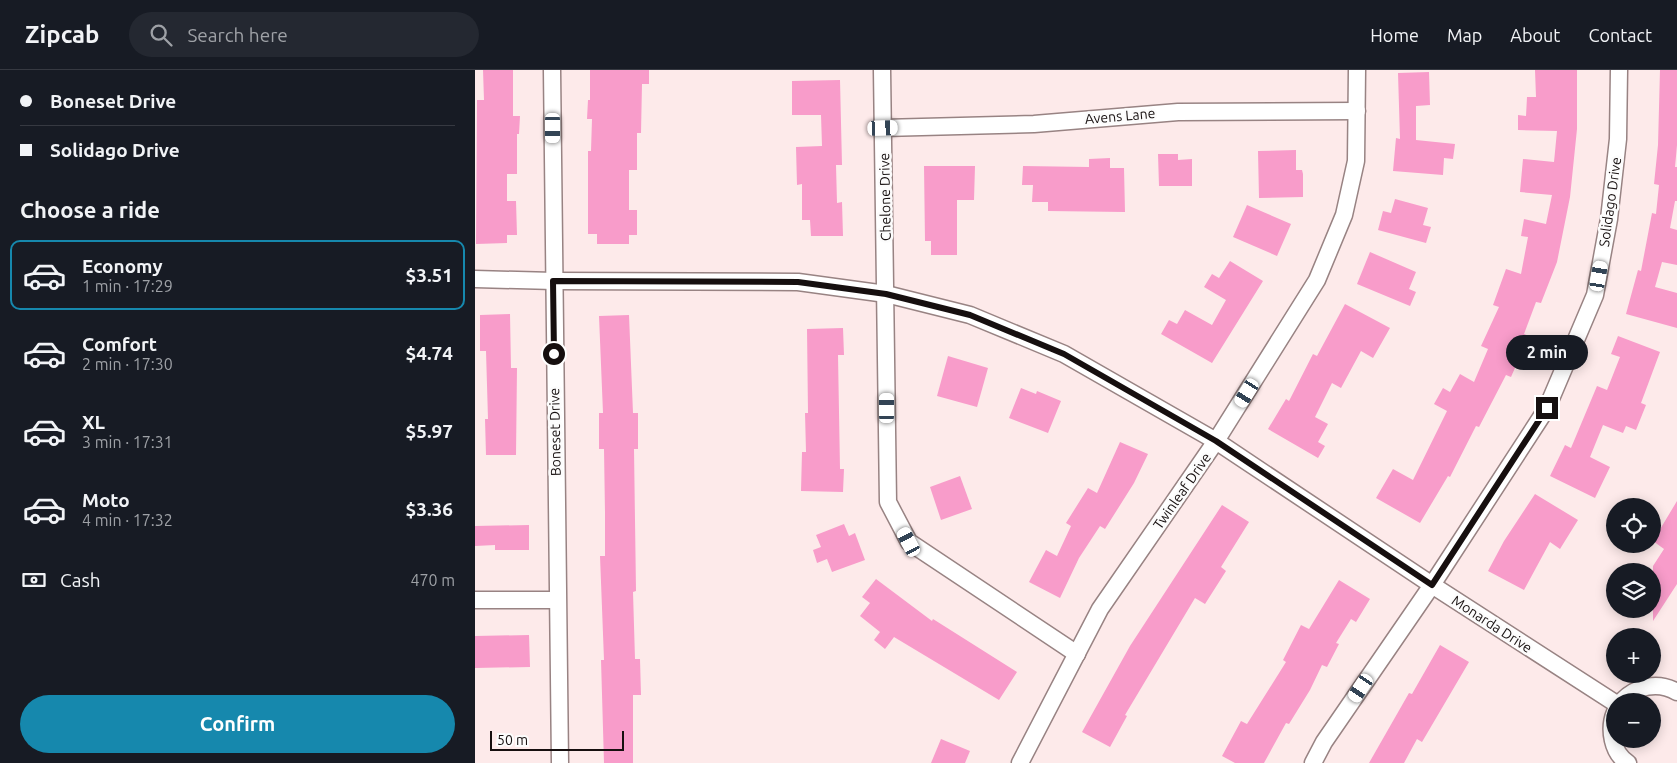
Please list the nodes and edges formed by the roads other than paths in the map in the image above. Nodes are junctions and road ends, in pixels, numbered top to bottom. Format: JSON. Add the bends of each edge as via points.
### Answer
{"nodes":[{"id":1,"x":553,"y":70,"type":"edge"},
{"id":2,"x":882,"y":70,"type":"edge"},
{"id":3,"x":1357,"y":70,"type":"edge"},
{"id":4,"x":1619,"y":70,"type":"edge"},
{"id":5,"x":1357,"y":111,"type":"junction"},
{"id":6,"x":883,"y":128,"type":"junction"},
{"id":7,"x":475,"y":278,"type":"edge"},
{"id":8,"x":553,"y":281,"type":"junction"},
{"id":9,"x":886,"y":294,"type":"junction"},
{"id":10,"x":1216,"y":441,"type":"junction"},
{"id":11,"x":1432,"y":585,"type":"junction"},
{"id":12,"x":475,"y":600,"type":"edge"},
{"id":13,"x":557,"y":600,"type":"junction"},
{"id":14,"x":1077,"y":654,"type":"junction"},
{"id":15,"x":1677,"y":692,"type":"edge"},
{"id":16,"x":1630,"y":693,"type":"edge"},
{"id":17,"x":1606,"y":697,"type":"edge"},
{"id":18,"x":1616,"y":748,"type":"edge"},
{"id":19,"x":560,"y":763,"type":"edge"},
{"id":20,"x":1021,"y":763,"type":"edge"},
{"id":21,"x":1313,"y":763,"type":"edge"},
{"id":22,"x":1628,"y":763,"type":"edge"}],
"edges":[{"from":1,"to":8,"type":"street","name":"Boneset Drive"},
{"from":2,"to":6,"type":"street","name":"Chelone Drive"},
{"from":3,"to":5,"type":"street","name":"Twinleaf Drive"},
{"from":4,"to":11,"type":"street","name":"Solidago Drive","via":[[1618,139],[1609,218],[1595,295],[1547,408]]},
{"from":5,"to":6,"type":"street","name":"Avens Lane","via":[[1178,112],[1034,124]]},
{"from":5,"to":10,"type":"street","name":"Twinleaf Drive","via":[[1356,161],[1344,215],[1320,272]]},
{"from":6,"to":9,"type":"street","name":"Chelone Drive"},
{"from":7,"to":8,"type":"street","name":"Monarda Drive"},
{"from":8,"to":9,"type":"street","name":"Monarda Drive","via":[[798,282]]},
{"from":8,"to":13,"type":"street","name":"Boneset Drive"},
{"from":9,"to":10,"type":"street","name":"Monarda Drive","via":[[970,315],[1064,354]]},
{"from":9,"to":14,"type":"street","name":"Chelone Drive","via":[[888,502],[909,542]]},
{"from":10,"to":11,"type":"street","name":"Monarda Drive"},
{"from":10,"to":14,"type":"street","name":"Twinleaf Drive","via":[[1100,609]]},
{"from":11,"to":17,"type":"street","name":"Monarda Drive"},
{"from":11,"to":21,"type":"street","name":"Solidago Drive","via":[[1324,742]]},
{"from":12,"to":13,"type":"street"},
{"from":13,"to":19,"type":"street","name":"Boneset Drive"},
{"from":14,"to":20,"type":"street","name":"Twinleaf Drive"},
{"from":15,"to":16,"type":"street","via":[[1657,686],[1642,687]]},
{"from":18,"to":22,"type":"street"}]}
